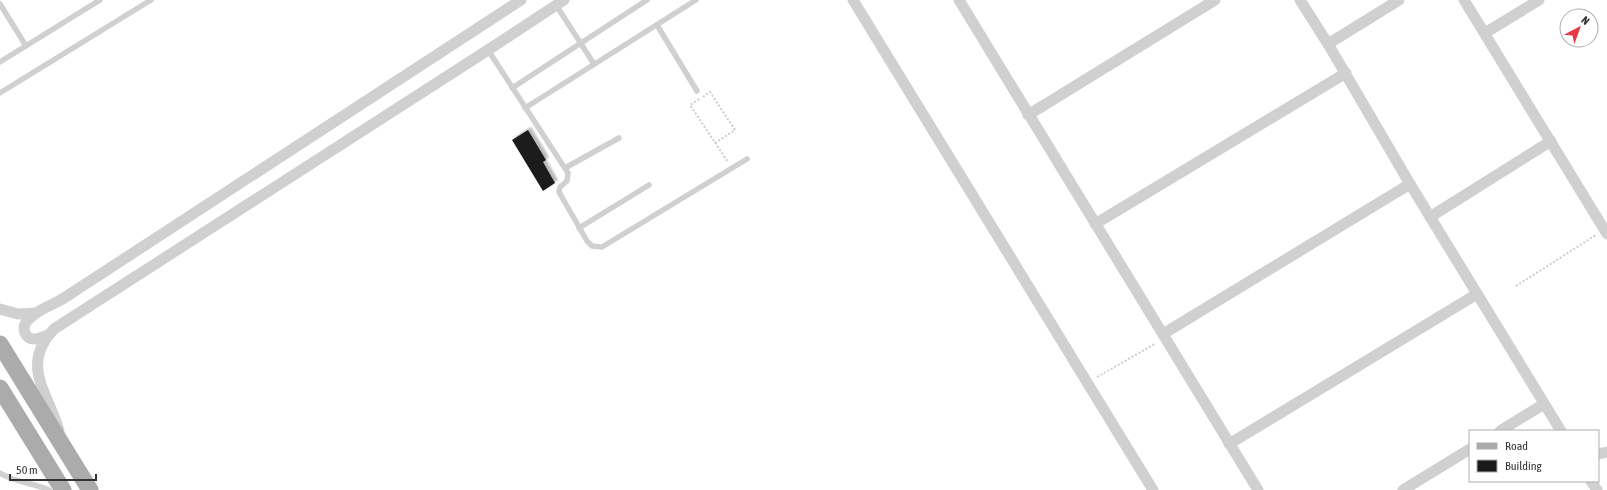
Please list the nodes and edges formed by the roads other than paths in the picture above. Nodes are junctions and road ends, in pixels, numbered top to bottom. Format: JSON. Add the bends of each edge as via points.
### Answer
{"nodes":[{"id":1,"x":100,"y":0,"type":"edge"},
{"id":2,"x":151,"y":0,"type":"edge"},
{"id":3,"x":521,"y":0,"type":"edge"},
{"id":4,"x":647,"y":0,"type":"edge"},
{"id":5,"x":696,"y":0,"type":"edge"},
{"id":6,"x":853,"y":0,"type":"edge"},
{"id":7,"x":1215,"y":0,"type":"edge"},
{"id":8,"x":1300,"y":0,"type":"edge"},
{"id":9,"x":1399,"y":0,"type":"edge"},
{"id":10,"x":1464,"y":0,"type":"edge"},
{"id":11,"x":1539,"y":0,"type":"edge"},
{"id":12,"x":962,"y":1,"type":"edge"},
{"id":13,"x":560,"y":3,"type":"edge"},
{"id":14,"x":0,"y":4,"type":"edge"},
{"id":15,"x":657,"y":25,"type":"junction"},
{"id":16,"x":1485,"y":33,"type":"junction"},
{"id":17,"x":580,"y":43,"type":"junction"},
{"id":18,"x":1328,"y":44,"type":"junction"},
{"id":19,"x":26,"y":46,"type":"junction"},
{"id":20,"x":488,"y":50,"type":"junction"},
{"id":21,"x":0,"y":62,"type":"edge"},
{"id":22,"x":594,"y":64,"type":"junction"},
{"id":23,"x":1346,"y":73,"type":"junction"},
{"id":24,"x":512,"y":88,"type":"junction"},
{"id":25,"x":697,"y":91,"type":"dead end"},
{"id":26,"x":0,"y":93,"type":"edge"},
{"id":27,"x":525,"y":108,"type":"junction"},
{"id":28,"x":1028,"y":114,"type":"junction"},
{"id":29,"x":619,"y":138,"type":"dead end"},
{"id":30,"x":1551,"y":141,"type":"junction"},
{"id":31,"x":747,"y":158,"type":"dead end"},
{"id":32,"x":565,"y":168,"type":"junction"},
{"id":33,"x":1410,"y":184,"type":"junction"},
{"id":34,"x":648,"y":185,"type":"dead end"},
{"id":35,"x":1430,"y":217,"type":"junction"},
{"id":36,"x":1095,"y":224,"type":"junction"},
{"id":37,"x":580,"y":228,"type":"junction"},
{"id":38,"x":1606,"y":232,"type":"edge"},
{"id":39,"x":1477,"y":294,"type":"junction"},
{"id":40,"x":0,"y":309,"type":"edge"},
{"id":41,"x":37,"y":313,"type":"junction"},
{"id":42,"x":50,"y":334,"type":"junction"},
{"id":43,"x":1164,"y":336,"type":"junction"},
{"id":44,"x":0,"y":344,"type":"edge"},
{"id":45,"x":0,"y":388,"type":"edge"},
{"id":46,"x":1544,"y":404,"type":"junction"},
{"id":47,"x":1502,"y":430,"type":"edge"},
{"id":48,"x":1560,"y":430,"type":"edge"},
{"id":49,"x":61,"y":444,"type":"junction"},
{"id":50,"x":1229,"y":444,"type":"junction"},
{"id":51,"x":1469,"y":450,"type":"edge"},
{"id":52,"x":1,"y":475,"type":"edge"},
{"id":53,"x":49,"y":490,"type":"edge"},
{"id":54,"x":63,"y":490,"type":"edge"},
{"id":55,"x":90,"y":490,"type":"edge"},
{"id":56,"x":1152,"y":490,"type":"edge"},
{"id":57,"x":1258,"y":490,"type":"edge"},
{"id":58,"x":1404,"y":490,"type":"edge"}],
"edges":[{"from":1,"to":19,"type":"lane"},
{"from":2,"to":26,"type":"lane"},
{"from":3,"to":41,"type":"street","via":[[64,298]]},
{"from":4,"to":17,"type":"lane"},
{"from":5,"to":15,"type":"lane"},
{"from":6,"to":56,"type":"street"},
{"from":7,"to":28,"type":"street"},
{"from":8,"to":18,"type":"street"},
{"from":9,"to":18,"type":"street"},
{"from":10,"to":16,"type":"street"},
{"from":11,"to":16,"type":"street"},
{"from":12,"to":28,"type":"street"},
{"from":13,"to":17,"type":"lane"},
{"from":13,"to":20,"type":"street"},
{"from":14,"to":19,"type":"lane"},
{"from":15,"to":22,"type":"lane"},
{"from":15,"to":25,"type":"lane"},
{"from":16,"to":30,"type":"street"},
{"from":17,"to":22,"type":"lane"},
{"from":17,"to":24,"type":"lane"},
{"from":18,"to":23,"type":"street"},
{"from":19,"to":21,"type":"lane"},
{"from":20,"to":24,"type":"lane"},
{"from":20,"to":42,"type":"street","via":[[80,311]]},
{"from":22,"to":27,"type":"lane"},
{"from":23,"to":33,"type":"street"},
{"from":23,"to":36,"type":"street"},
{"from":24,"to":27,"type":"lane"},
{"from":27,"to":32,"type":"lane"},
{"from":28,"to":36,"type":"street"},
{"from":29,"to":32,"type":"lane"},
{"from":30,"to":35,"type":"street"},
{"from":30,"to":38,"type":"street"},
{"from":31,"to":37,"type":"lane","via":[[602,247],[589,244]]},
{"from":32,"to":37,"type":"lane","via":[[568,178],[559,192]]},
{"from":33,"to":35,"type":"street"},
{"from":33,"to":43,"type":"street"},
{"from":34,"to":37,"type":"lane"},
{"from":35,"to":39,"type":"street"},
{"from":36,"to":43,"type":"street"},
{"from":39,"to":46,"type":"street"},
{"from":39,"to":50,"type":"street"},
{"from":40,"to":41,"type":"street","via":[[18,314]]},
{"from":41,"to":42,"type":"street","via":[[25,324],[25,334],[31,339]]},
{"from":42,"to":49,"type":"street","via":[[38,357],[38,375],[55,417]]},
{"from":43,"to":50,"type":"street"},
{"from":44,"to":49,"type":"main road"},
{"from":45,"to":54,"type":"main road"},
{"from":46,"to":47,"type":"street"},
{"from":46,"to":48,"type":"street"},
{"from":49,"to":55,"type":"main road"},
{"from":50,"to":57,"type":"street"},
{"from":51,"to":58,"type":"street"},
{"from":52,"to":53,"type":"lane"}]}
